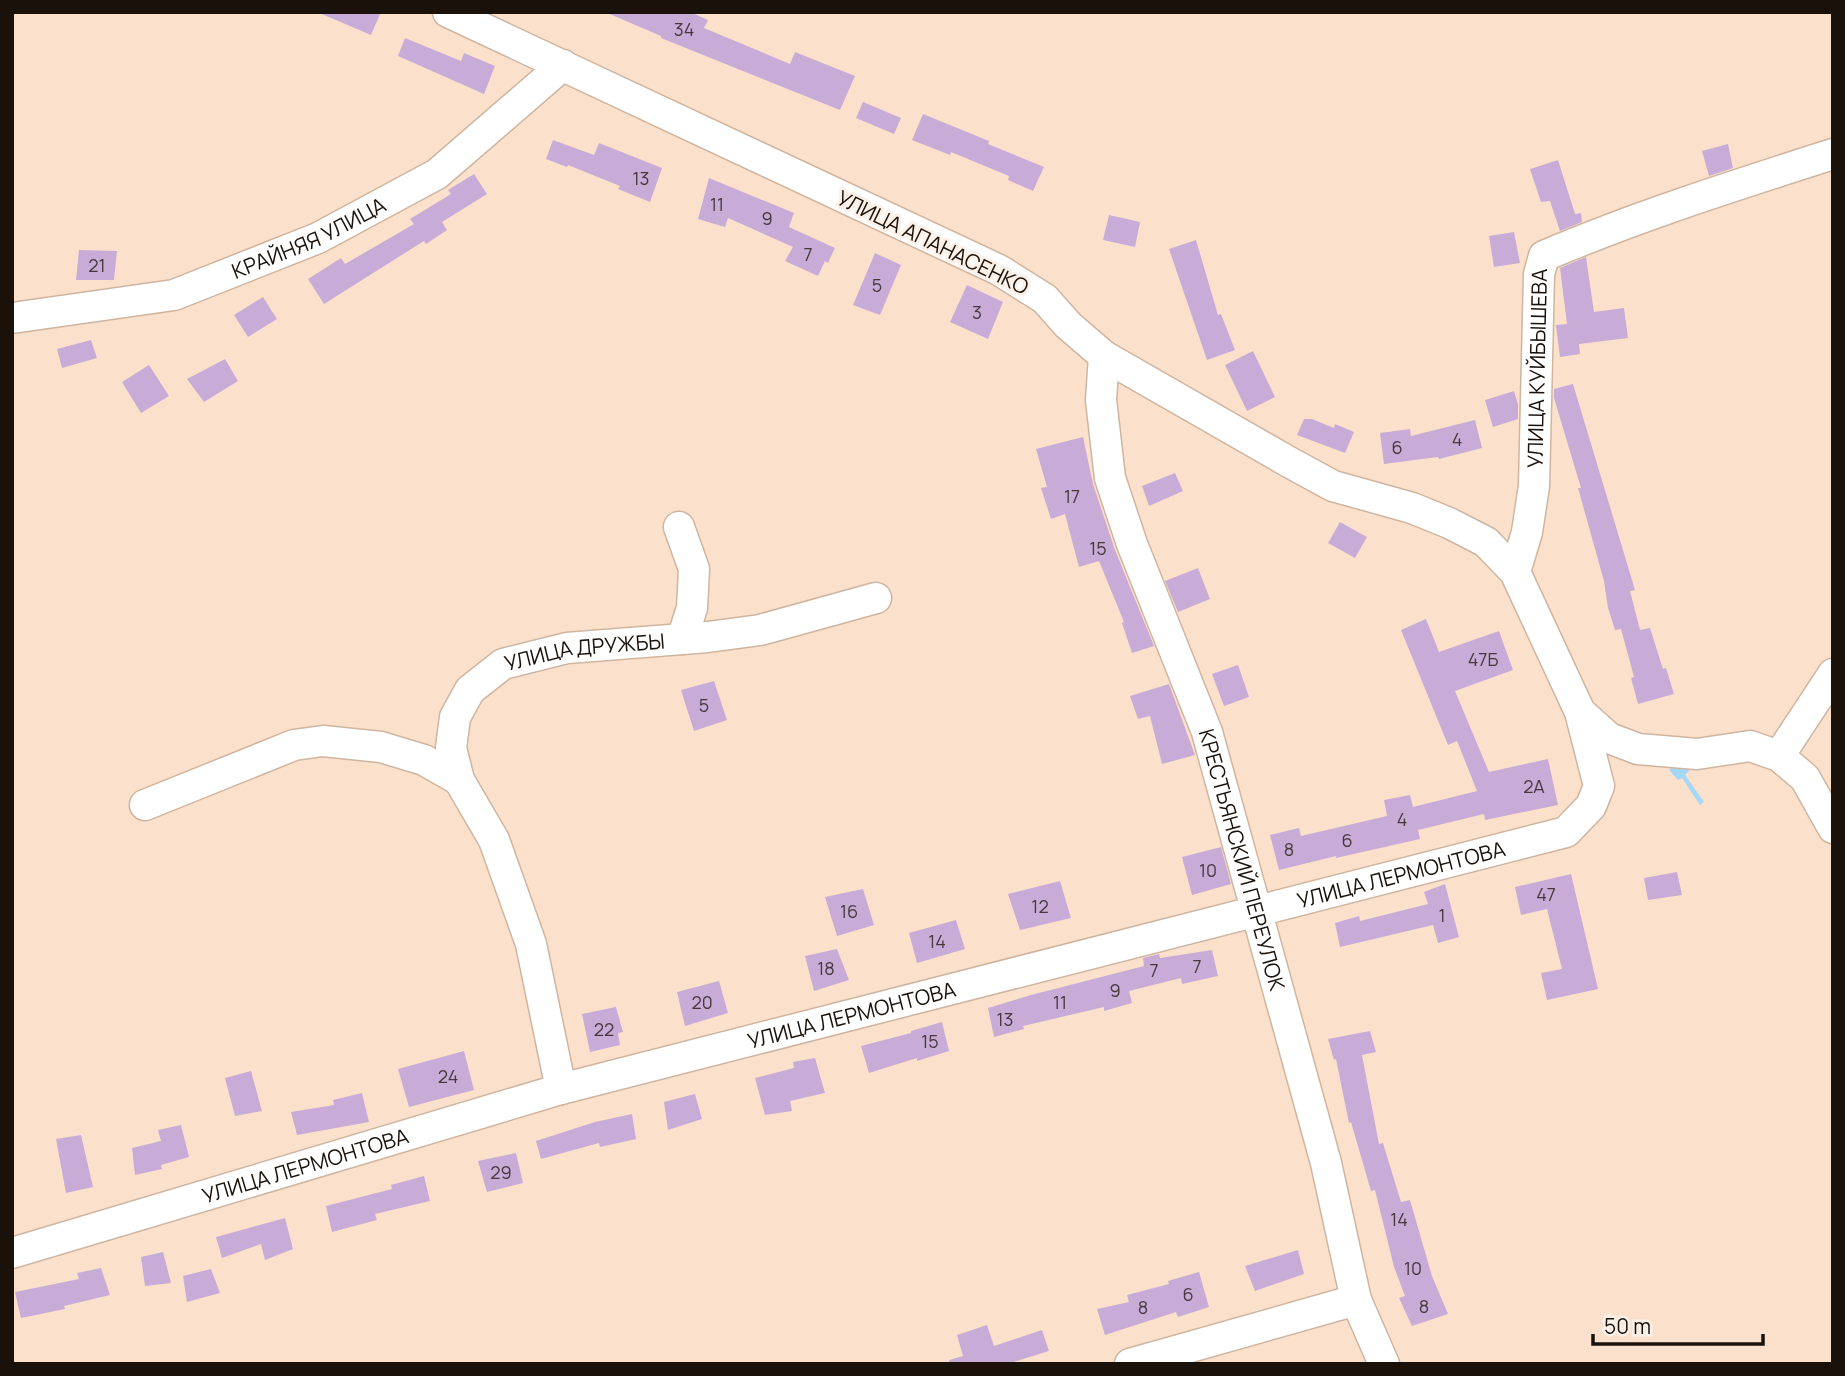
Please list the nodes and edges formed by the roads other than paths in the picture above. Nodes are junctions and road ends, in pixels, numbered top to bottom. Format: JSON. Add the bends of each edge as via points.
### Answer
{"nodes":[{"id":1,"x":448,"y":12,"type":"edge"},
{"id":2,"x":563,"y":65,"type":"junction"},
{"id":3,"x":1833,"y":154,"type":"edge"},
{"id":4,"x":12,"y":318,"type":"edge"},
{"id":5,"x":1104,"y":356,"type":"junction"},
{"id":6,"x":679,"y":527,"type":"dead end"},
{"id":7,"x":1515,"y":572,"type":"junction"},
{"id":8,"x":876,"y":598,"type":"dead end"},
{"id":9,"x":682,"y":639,"type":"junction"},
{"id":10,"x":1833,"y":674,"type":"edge"},
{"id":11,"x":1580,"y":712,"type":"junction"},
{"id":12,"x":1779,"y":756,"type":"junction"},
{"id":13,"x":459,"y":780,"type":"junction"},
{"id":14,"x":145,"y":805,"type":"dead end"},
{"id":15,"x":1833,"y":828,"type":"edge"},
{"id":16,"x":1256,"y":910,"type":"junction"},
{"id":17,"x":561,"y":1089,"type":"junction"},
{"id":18,"x":12,"y":1253,"type":"edge"},
{"id":19,"x":1356,"y":1300,"type":"junction"},
{"id":20,"x":1130,"y":1364,"type":"edge"},
{"id":21,"x":1384,"y":1364,"type":"edge"}],
"edges":[{"from":1,"to":2,"type":"street","name":"УЛИЦА АПАНАСЕНКО"},
{"from":2,"to":4,"type":"street","name":"КРАЙНЯЯ УЛИЦА","via":[[437,174],[318,238],[174,295]]},
{"from":2,"to":5,"type":"street","name":"УЛИЦА АПАНАСЕНКО","via":[[999,270],[1045,299]]},
{"from":3,"to":7,"type":"street","name":"УЛИЦА КУЙБЫШЕВА","via":[[1619,226],[1545,256],[1539,274],[1534,486]]},
{"from":5,"to":7,"type":"street","name":"УЛИЦА АПАНАСЕНКО","via":[[1333,486],[1412,508],[1486,542]]},
{"from":5,"to":16,"type":"street","name":"КРЕСТЬЯНСКИЙ ПЕРЕУЛОК","via":[[1101,400],[1110,478],[1208,732]]},
{"from":6,"to":9,"type":"street","via":[[694,569],[692,608]]},
{"from":7,"to":11,"type":"street","name":"УЛИЦА АПАНАСЕНКО"},
{"from":8,"to":9,"type":"street","name":"УЛИЦА ДРУЖБЫ","via":[[761,630]]},
{"from":9,"to":13,"type":"street","name":"УЛИЦА ДРУЖБЫ","via":[[567,648],[503,664],[470,690],[455,717],[451,748]]},
{"from":10,"to":12,"type":"street"},
{"from":11,"to":12,"type":"street","via":[[1609,738],[1638,749],[1696,754],[1750,746]]},
{"from":11,"to":16,"type":"street","name":"УЛИЦА ЛЕРМОНТОВА","via":[[1599,786],[1591,806],[1566,832]]},
{"from":12,"to":15,"type":"street","via":[[1805,778]]},
{"from":13,"to":14,"type":"street","via":[[424,760],[381,747],[323,741],[294,745]]},
{"from":13,"to":17,"type":"street","name":"УЛИЦА ДРУЖБЫ","via":[[494,840],[531,944]]},
{"from":16,"to":17,"type":"street","name":"УЛИЦА ЛЕРМОНТОВА"},
{"from":16,"to":19,"type":"street","name":"КРЕСТЬЯНСКИЙ ПЕРЕУЛОК","via":[[1326,1163]]},
{"from":17,"to":18,"type":"street","name":"УЛИЦА ЛЕРМОНТОВА"},
{"from":19,"to":20,"type":"street"},
{"from":19,"to":21,"type":"street","name":"КРЕСТЬЯНСКИЙ ПЕРЕУЛОК"}]}
